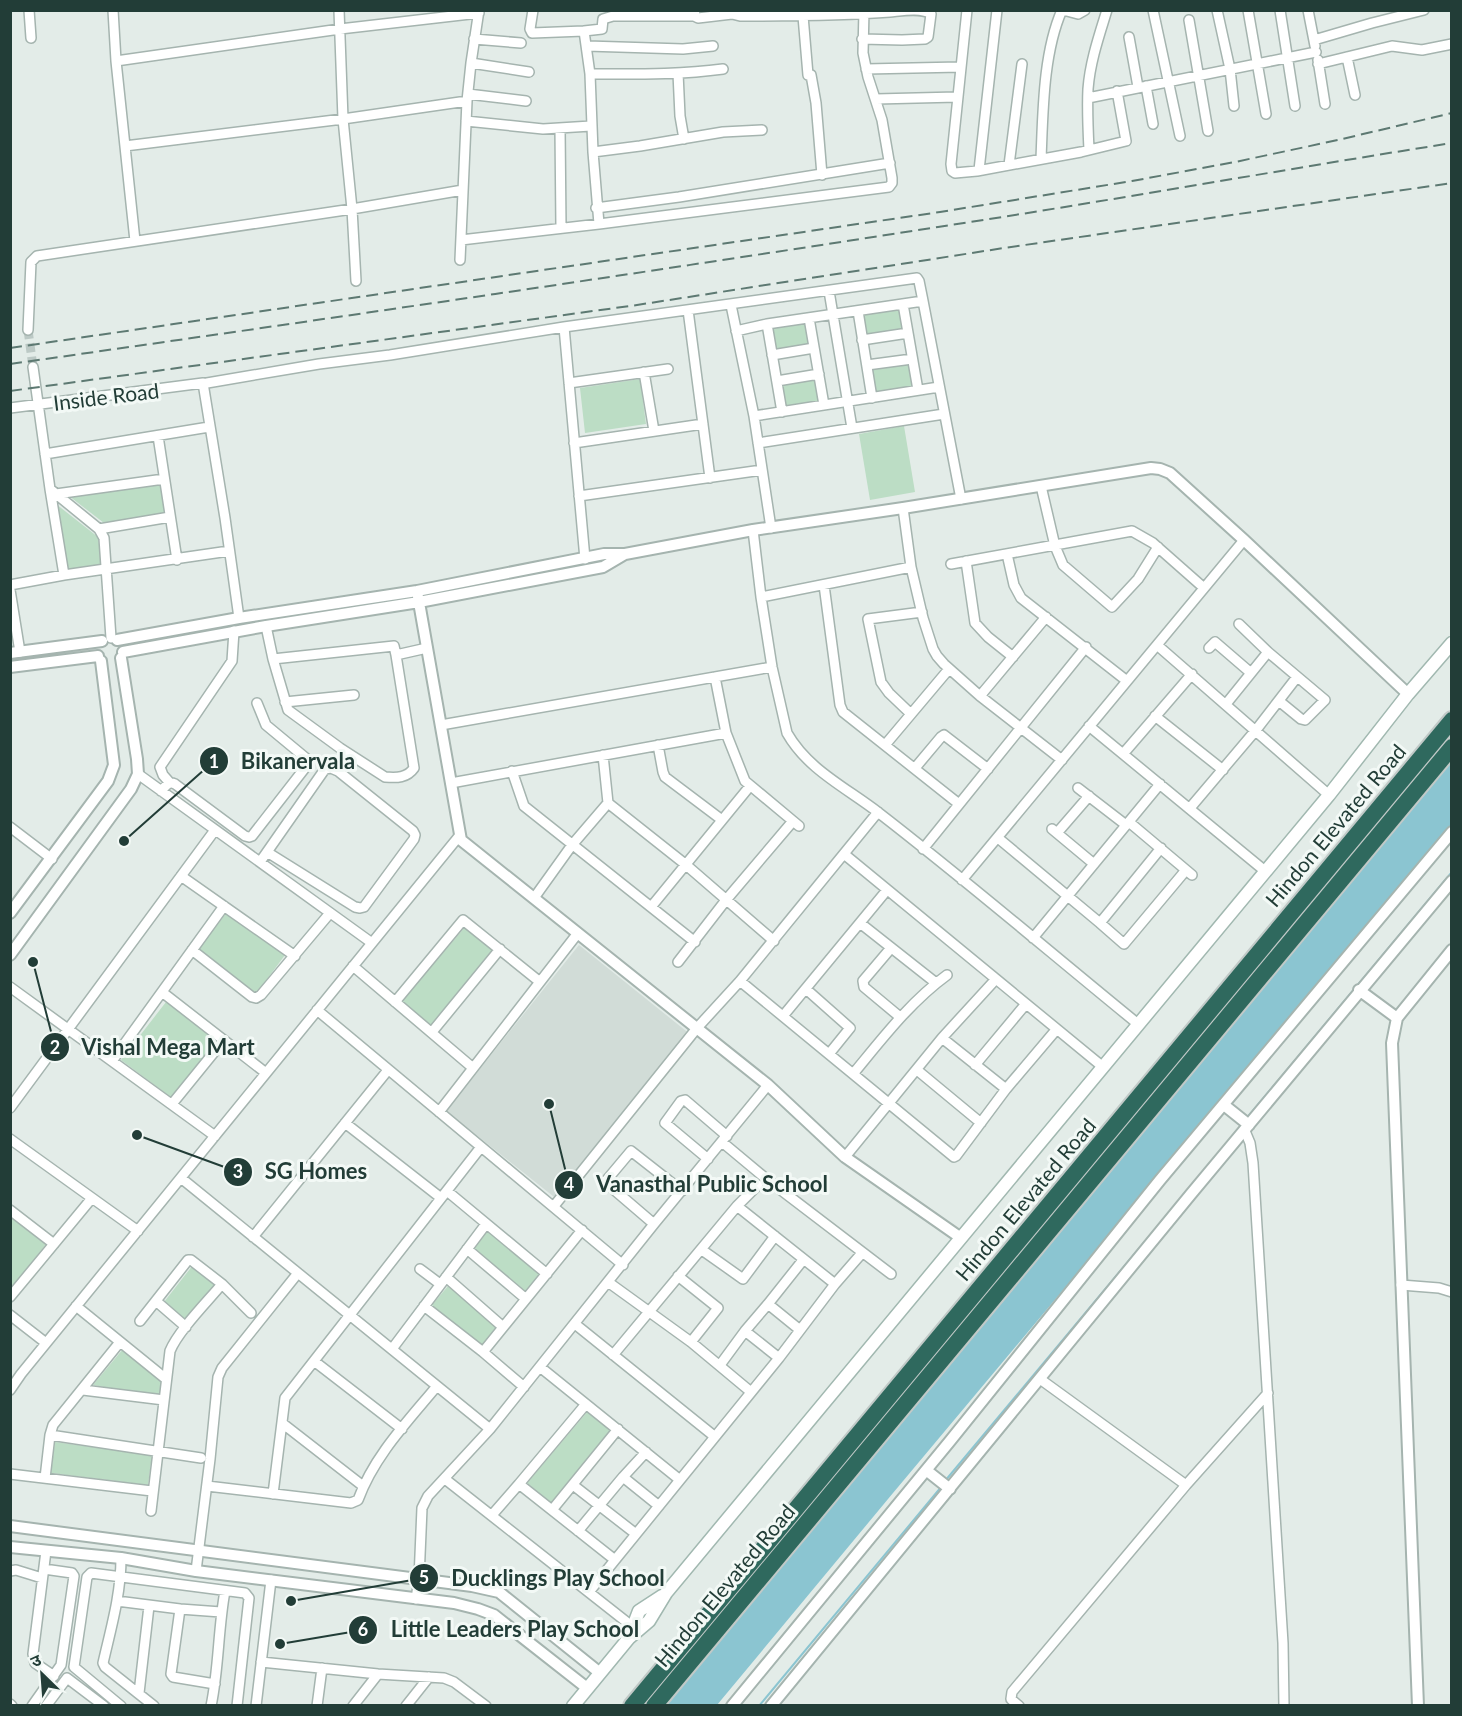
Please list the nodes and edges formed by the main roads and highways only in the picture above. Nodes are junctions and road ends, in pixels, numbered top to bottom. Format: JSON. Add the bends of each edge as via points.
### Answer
{"nodes":[{"id":1,"x":1452,"y":643,"type":"edge"},
{"id":2,"x":1452,"y":720,"type":"edge"},
{"id":3,"x":1452,"y":747,"type":"edge"},
{"id":4,"x":573,"y":1706,"type":"edge"},
{"id":5,"x":632,"y":1706,"type":"edge"},
{"id":6,"x":654,"y":1706,"type":"edge"}],
"edges":[{"from":1,"to":4,"type":"main road","via":[[666,1593],[649,1621],[631,1633]]},
{"from":2,"to":5,"type":"highway","name":"Hindon Elevated Road"},
{"from":3,"to":6,"type":"highway","name":"Hindon Elevated Road"}]}
